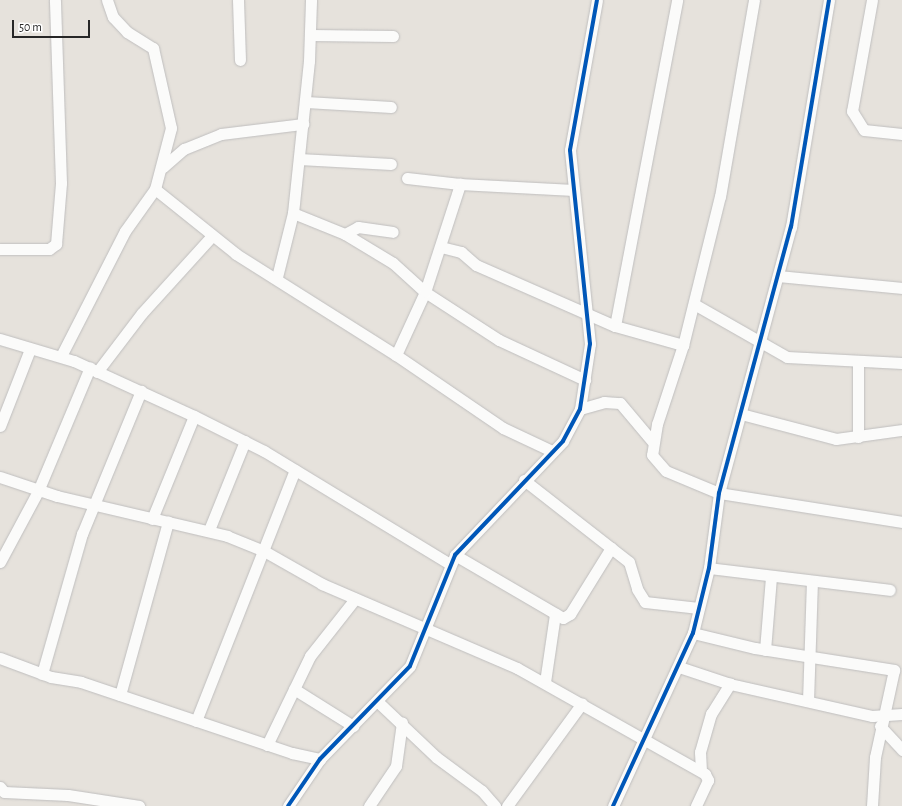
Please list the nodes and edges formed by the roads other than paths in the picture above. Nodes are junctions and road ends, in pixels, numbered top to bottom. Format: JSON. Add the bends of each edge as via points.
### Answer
{"nodes":[{"id":1,"x":55,"y":0,"type":"edge"},
{"id":2,"x":107,"y":0,"type":"edge"},
{"id":3,"x":238,"y":0,"type":"edge"},
{"id":4,"x":311,"y":0,"type":"edge"},
{"id":5,"x":597,"y":0,"type":"edge"},
{"id":6,"x":677,"y":0,"type":"edge"},
{"id":7,"x":754,"y":0,"type":"edge"},
{"id":8,"x":829,"y":0,"type":"edge"},
{"id":9,"x":872,"y":0,"type":"edge"},
{"id":10,"x":311,"y":35,"type":"junction"},
{"id":11,"x":393,"y":36,"type":"dead end"},
{"id":12,"x":240,"y":60,"type":"dead end"},
{"id":13,"x":306,"y":102,"type":"junction"},
{"id":14,"x":390,"y":107,"type":"dead end"},
{"id":15,"x":303,"y":124,"type":"junction"},
{"id":16,"x":902,"y":134,"type":"edge"},
{"id":17,"x":299,"y":159,"type":"junction"},
{"id":18,"x":391,"y":164,"type":"dead end"},
{"id":19,"x":163,"y":167,"type":"junction"},
{"id":20,"x":407,"y":178,"type":"dead end"},
{"id":21,"x":460,"y":184,"type":"junction"},
{"id":22,"x":155,"y":189,"type":"junction"},
{"id":23,"x":573,"y":190,"type":"junction"},
{"id":24,"x":293,"y":213,"type":"junction"},
{"id":25,"x":393,"y":232,"type":"dead end"},
{"id":26,"x":345,"y":234,"type":"junction"},
{"id":27,"x":210,"y":237,"type":"junction"},
{"id":28,"x":441,"y":247,"type":"junction"},
{"id":29,"x":0,"y":249,"type":"edge"},
{"id":30,"x":778,"y":276,"type":"junction"},
{"id":31,"x":277,"y":277,"type":"junction"},
{"id":32,"x":902,"y":288,"type":"edge"},
{"id":33,"x":425,"y":292,"type":"junction"},
{"id":34,"x":694,"y":304,"type":"junction"},
{"id":35,"x":586,"y":311,"type":"junction"},
{"id":36,"x":615,"y":326,"type":"junction"},
{"id":37,"x":0,"y":339,"type":"edge"},
{"id":38,"x":762,"y":340,"type":"junction"},
{"id":39,"x":683,"y":345,"type":"junction"},
{"id":40,"x":30,"y":349,"type":"junction"},
{"id":41,"x":396,"y":355,"type":"junction"},
{"id":42,"x":61,"y":356,"type":"junction"},
{"id":43,"x":858,"y":361,"type":"junction"},
{"id":44,"x":902,"y":363,"type":"edge"},
{"id":45,"x":93,"y":370,"type":"junction"},
{"id":46,"x":585,"y":380,"type":"junction"},
{"id":47,"x":141,"y":391,"type":"junction"},
{"id":48,"x":580,"y":409,"type":"junction"},
{"id":49,"x":741,"y":414,"type":"junction"},
{"id":50,"x":194,"y":416,"type":"junction"},
{"id":51,"x":0,"y":426,"type":"edge"},
{"id":52,"x":902,"y":430,"type":"edge"},
{"id":53,"x":858,"y":437,"type":"junction"},
{"id":54,"x":245,"y":441,"type":"junction"},
{"id":55,"x":652,"y":441,"type":"junction"},
{"id":56,"x":552,"y":451,"type":"junction"},
{"id":57,"x":295,"y":470,"type":"junction"},
{"id":58,"x":0,"y":477,"type":"edge"},
{"id":59,"x":524,"y":480,"type":"junction"},
{"id":60,"x":38,"y":490,"type":"junction"},
{"id":61,"x":719,"y":493,"type":"junction"},
{"id":62,"x":94,"y":505,"type":"junction"},
{"id":63,"x":152,"y":520,"type":"junction"},
{"id":64,"x":168,"y":522,"type":"junction"},
{"id":65,"x":902,"y":522,"type":"edge"},
{"id":66,"x":209,"y":530,"type":"junction"},
{"id":67,"x":611,"y":548,"type":"junction"},
{"id":68,"x":264,"y":551,"type":"junction"},
{"id":69,"x":452,"y":560,"type":"junction"},
{"id":70,"x":0,"y":562,"type":"edge"},
{"id":71,"x":709,"y":568,"type":"junction"},
{"id":72,"x":771,"y":577,"type":"junction"},
{"id":73,"x":812,"y":582,"type":"junction"},
{"id":74,"x":890,"y":590,"type":"dead end"},
{"id":75,"x":355,"y":599,"type":"junction"},
{"id":76,"x":699,"y":608,"type":"junction"},
{"id":77,"x":555,"y":614,"type":"junction"},
{"id":78,"x":423,"y":630,"type":"junction"},
{"id":79,"x":693,"y":633,"type":"junction"},
{"id":80,"x":765,"y":650,"type":"junction"},
{"id":81,"x":809,"y":656,"type":"junction"},
{"id":82,"x":0,"y":658,"type":"edge"},
{"id":83,"x":679,"y":667,"type":"junction"},
{"id":84,"x":42,"y":674,"type":"junction"},
{"id":85,"x":546,"y":682,"type":"junction"},
{"id":86,"x":730,"y":684,"type":"junction"},
{"id":87,"x":294,"y":689,"type":"junction"},
{"id":88,"x":120,"y":695,"type":"junction"},
{"id":89,"x":808,"y":701,"type":"junction"},
{"id":90,"x":378,"y":702,"type":"junction"},
{"id":91,"x":582,"y":703,"type":"junction"},
{"id":92,"x":902,"y":714,"type":"edge"},
{"id":93,"x":872,"y":716,"type":"junction"},
{"id":94,"x":885,"y":716,"type":"junction"},
{"id":95,"x":196,"y":721,"type":"junction"},
{"id":96,"x":402,"y":722,"type":"junction"},
{"id":97,"x":353,"y":726,"type":"junction"},
{"id":98,"x":882,"y":728,"type":"junction"},
{"id":99,"x":643,"y":737,"type":"junction"},
{"id":100,"x":267,"y":745,"type":"junction"},
{"id":101,"x":902,"y":750,"type":"edge"},
{"id":102,"x":320,"y":759,"type":"junction"},
{"id":103,"x":701,"y":771,"type":"junction"},
{"id":104,"x":0,"y":787,"type":"edge"},
{"id":105,"x":26,"y":794,"type":"junction"},
{"id":106,"x":25,"y":806,"type":"edge"},
{"id":107,"x":139,"y":806,"type":"edge"},
{"id":108,"x":288,"y":806,"type":"edge"},
{"id":109,"x":370,"y":806,"type":"edge"},
{"id":110,"x":495,"y":806,"type":"edge"},
{"id":111,"x":507,"y":806,"type":"edge"},
{"id":112,"x":613,"y":806,"type":"edge"},
{"id":113,"x":696,"y":806,"type":"edge"},
{"id":114,"x":872,"y":806,"type":"edge"}],
"edges":[{"from":1,"to":29,"type":"street","via":[[61,183],[56,244],[49,249]]},
{"from":2,"to":19,"type":"street","via":[[113,17],[127,32],[153,48],[170,121]]},
{"from":3,"to":12,"type":"street"},
{"from":4,"to":10,"type":"street"},
{"from":5,"to":23,"type":"street","via":[[570,150]]},
{"from":6,"to":36,"type":"street"},
{"from":7,"to":34,"type":"street","via":[[720,196]]},
{"from":8,"to":30,"type":"street","via":[[791,227]]},
{"from":9,"to":16,"type":"street","via":[[852,112],[864,130]]},
{"from":10,"to":11,"type":"street"},
{"from":10,"to":13,"type":"street"},
{"from":13,"to":14,"type":"street"},
{"from":13,"to":15,"type":"street"},
{"from":15,"to":17,"type":"street"},
{"from":15,"to":19,"type":"street","via":[[221,134],[184,150]]},
{"from":17,"to":18,"type":"street"},
{"from":17,"to":24,"type":"street"},
{"from":19,"to":22,"type":"street"},
{"from":20,"to":21,"type":"street"},
{"from":21,"to":23,"type":"street"},
{"from":21,"to":28,"type":"street"},
{"from":22,"to":27,"type":"street"},
{"from":22,"to":42,"type":"street","via":[[125,231]]},
{"from":23,"to":35,"type":"street"},
{"from":24,"to":26,"type":"street"},
{"from":24,"to":31,"type":"street"},
{"from":25,"to":26,"type":"street","via":[[358,227]]},
{"from":26,"to":33,"type":"street","via":[[393,263]]},
{"from":27,"to":31,"type":"street"},
{"from":27,"to":45,"type":"street"},
{"from":28,"to":33,"type":"street"},
{"from":28,"to":35,"type":"street","via":[[461,252],[476,265]]},
{"from":30,"to":32,"type":"street"},
{"from":30,"to":38,"type":"street"},
{"from":31,"to":41,"type":"street"},
{"from":33,"to":41,"type":"street"},
{"from":33,"to":46,"type":"street","via":[[499,340]]},
{"from":34,"to":38,"type":"street"},
{"from":34,"to":39,"type":"street"},
{"from":35,"to":36,"type":"street"},
{"from":35,"to":46,"type":"street","via":[[590,344]]},
{"from":36,"to":39,"type":"street"},
{"from":37,"to":40,"type":"street"},
{"from":38,"to":43,"type":"street","via":[[787,357]]},
{"from":38,"to":49,"type":"street"},
{"from":39,"to":55,"type":"street"},
{"from":40,"to":42,"type":"street"},
{"from":40,"to":51,"type":"street"},
{"from":41,"to":56,"type":"street","via":[[503,428]]},
{"from":42,"to":45,"type":"street"},
{"from":43,"to":44,"type":"street"},
{"from":43,"to":53,"type":"street"},
{"from":45,"to":47,"type":"street"},
{"from":45,"to":60,"type":"street"},
{"from":46,"to":48,"type":"street"},
{"from":47,"to":50,"type":"street"},
{"from":47,"to":62,"type":"street"},
{"from":48,"to":55,"type":"street","via":[[604,402],[620,403]]},
{"from":48,"to":56,"type":"street","via":[[564,441]]},
{"from":49,"to":53,"type":"street","via":[[836,439]]},
{"from":49,"to":61,"type":"street"},
{"from":50,"to":54,"type":"street"},
{"from":50,"to":63,"type":"street"},
{"from":52,"to":53,"type":"street"},
{"from":54,"to":57,"type":"street"},
{"from":54,"to":66,"type":"street"},
{"from":55,"to":61,"type":"street","via":[[652,455],[666,471]]},
{"from":56,"to":59,"type":"street"},
{"from":57,"to":68,"type":"street"},
{"from":57,"to":69,"type":"street"},
{"from":58,"to":60,"type":"street"},
{"from":59,"to":67,"type":"street"},
{"from":59,"to":69,"type":"street"},
{"from":60,"to":62,"type":"street"},
{"from":60,"to":70,"type":"street"},
{"from":61,"to":65,"type":"street"},
{"from":61,"to":71,"type":"street"},
{"from":62,"to":63,"type":"street"},
{"from":62,"to":84,"type":"street"},
{"from":63,"to":64,"type":"street"},
{"from":64,"to":66,"type":"street"},
{"from":64,"to":88,"type":"street"},
{"from":66,"to":68,"type":"street"},
{"from":67,"to":76,"type":"street","via":[[629,562],[637,590],[645,602]]},
{"from":67,"to":77,"type":"street","via":[[567,617]]},
{"from":68,"to":75,"type":"street","via":[[309,578]]},
{"from":68,"to":95,"type":"street"},
{"from":69,"to":77,"type":"street"},
{"from":69,"to":78,"type":"street"},
{"from":71,"to":72,"type":"street"},
{"from":71,"to":76,"type":"street"},
{"from":72,"to":73,"type":"street"},
{"from":72,"to":80,"type":"street"},
{"from":73,"to":74,"type":"street"},
{"from":73,"to":81,"type":"street"},
{"from":75,"to":78,"type":"street"},
{"from":75,"to":87,"type":"street","via":[[310,656]]},
{"from":76,"to":79,"type":"street"},
{"from":77,"to":85,"type":"street"},
{"from":78,"to":85,"type":"street"},
{"from":78,"to":90,"type":"street","via":[[410,666]]},
{"from":79,"to":80,"type":"street"},
{"from":79,"to":83,"type":"street"},
{"from":80,"to":81,"type":"street"},
{"from":81,"to":89,"type":"street"},
{"from":81,"to":94,"type":"street","via":[[894,670]]},
{"from":82,"to":84,"type":"street"},
{"from":83,"to":86,"type":"street"},
{"from":83,"to":99,"type":"street"},
{"from":84,"to":88,"type":"street"},
{"from":85,"to":91,"type":"street"},
{"from":86,"to":89,"type":"street"},
{"from":86,"to":103,"type":"street","via":[[711,714],[700,752]]},
{"from":87,"to":97,"type":"street"},
{"from":87,"to":100,"type":"street"},
{"from":88,"to":95,"type":"street"},
{"from":89,"to":93,"type":"street"},
{"from":90,"to":96,"type":"street"},
{"from":90,"to":97,"type":"street"},
{"from":91,"to":99,"type":"street"},
{"from":91,"to":111,"type":"street"},
{"from":92,"to":94,"type":"street"},
{"from":93,"to":94,"type":"street"},
{"from":93,"to":98,"type":"street"},
{"from":94,"to":98,"type":"street"},
{"from":95,"to":100,"type":"street"},
{"from":96,"to":109,"type":"street","via":[[396,766]]},
{"from":96,"to":110,"type":"street"},
{"from":97,"to":102,"type":"street"},
{"from":98,"to":101,"type":"street"},
{"from":98,"to":114,"type":"street","via":[[875,757]]},
{"from":99,"to":103,"type":"street"},
{"from":99,"to":112,"type":"street"},
{"from":100,"to":102,"type":"street"},
{"from":102,"to":108,"type":"street"},
{"from":103,"to":113,"type":"street","via":[[708,780]]},
{"from":104,"to":105,"type":"street","via":[[4,792]]},
{"from":105,"to":106,"type":"street"},
{"from":105,"to":107,"type":"street","via":[[68,795]]}]}
